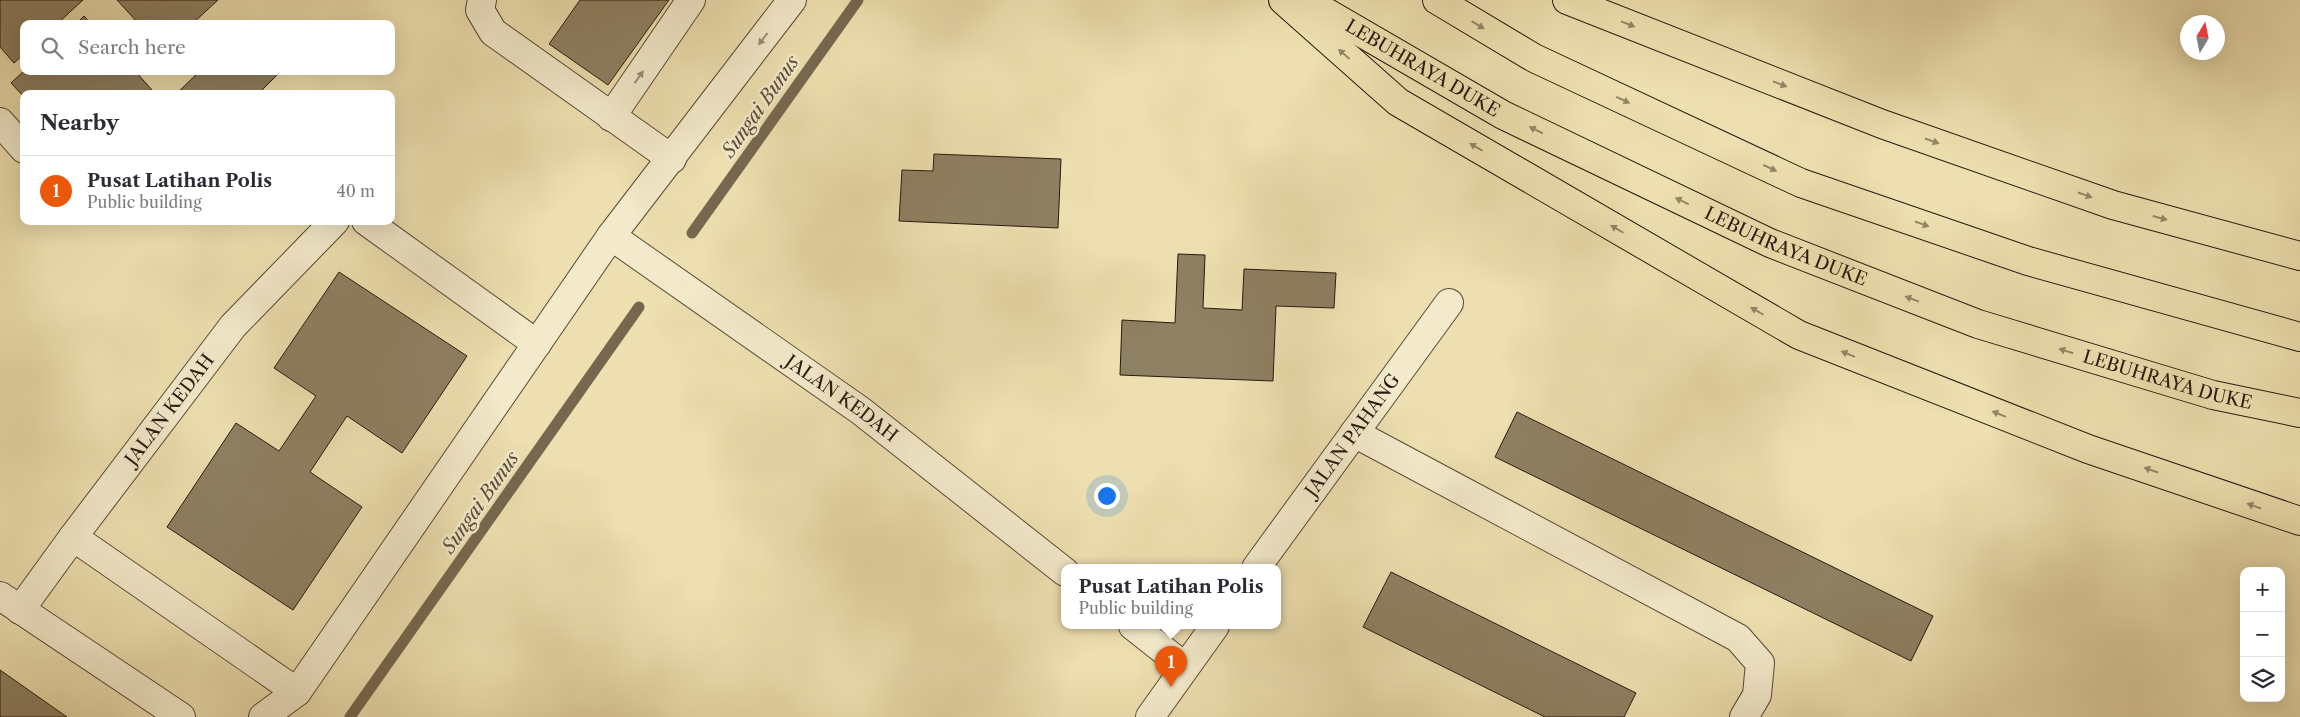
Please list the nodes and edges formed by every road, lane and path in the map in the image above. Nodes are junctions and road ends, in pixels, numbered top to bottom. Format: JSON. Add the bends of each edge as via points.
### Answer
{"nodes":[{"id":1,"x":482,"y":0,"type":"edge"},
{"id":2,"x":692,"y":0,"type":"edge"},
{"id":3,"x":792,"y":0,"type":"edge"},
{"id":4,"x":1283,"y":0,"type":"edge"},
{"id":5,"x":1305,"y":0,"type":"edge"},
{"id":6,"x":1437,"y":0,"type":"edge"},
{"id":7,"x":1567,"y":0,"type":"edge"},
{"id":8,"x":611,"y":117,"type":"junction"},
{"id":9,"x":0,"y":122,"type":"edge"},
{"id":10,"x":20,"y":144,"type":"edge"},
{"id":11,"x":672,"y":159,"type":"junction"},
{"id":12,"x":331,"y":225,"type":"edge"},
{"id":13,"x":372,"y":225,"type":"edge"},
{"id":14,"x":611,"y":236,"type":"junction"},
{"id":15,"x":2300,"y":256,"type":"edge"},
{"id":16,"x":1449,"y":303,"type":"dead end"},
{"id":17,"x":2300,"y":336,"type":"edge"},
{"id":18,"x":537,"y":344,"type":"junction"},
{"id":19,"x":2300,"y":413,"type":"edge"},
{"id":20,"x":1354,"y":433,"type":"junction"},
{"id":21,"x":2300,"y":521,"type":"edge"},
{"id":22,"x":73,"y":537,"type":"junction"},
{"id":23,"x":1259,"y":564,"type":"edge"},
{"id":24,"x":1061,"y":569,"type":"edge"},
{"id":25,"x":10,"y":603,"type":"edge"},
{"id":26,"x":1137,"y":629,"type":"edge"},
{"id":27,"x":1213,"y":629,"type":"edge"},
{"id":28,"x":1185,"y":667,"type":"junction"},
{"id":29,"x":296,"y":692,"type":"junction"},
{"id":30,"x":181,"y":717,"type":"edge"},
{"id":31,"x":263,"y":717,"type":"edge"},
{"id":32,"x":1150,"y":717,"type":"edge"},
{"id":33,"x":1744,"y":717,"type":"edge"}],
"edges":[{"from":1,"to":8,"type":"street","via":[[480,10],[493,32]]},
{"from":8,"to":2,"type":"street","one_way":true},
{"from":3,"to":11,"type":"street","one_way":true},
{"from":21,"to":4,"type":"highway","one_way":true,"via":[[2088,449],[1799,335],[1398,102]]},
{"from":19,"to":5,"type":"highway","name":"LEBUHRAYA DUKE","one_way":true,"via":[[2213,395],[1978,324],[1770,243],[1503,115]]},
{"from":6,"to":17,"type":"highway","one_way":true,"via":[[1534,58],[1800,183],[2028,261]]},
{"from":7,"to":15,"type":"highway","one_way":true,"via":[[1882,124],[2113,205]]},
{"from":8,"to":11,"type":"street"},
{"from":9,"to":10,"type":"street"},
{"from":11,"to":14,"type":"street"},
{"from":12,"to":22,"type":"street","name":"JALAN KEDAH","via":[[233,326]]},
{"from":13,"to":18,"type":"street"},
{"from":14,"to":18,"type":"street"},
{"from":14,"to":24,"type":"street","name":"JALAN KEDAH","via":[[861,411]]},
{"from":16,"to":20,"type":"street","name":"JALAN PAHANG"},
{"from":18,"to":29,"type":"street"},
{"from":20,"to":23,"type":"street","name":"JALAN PAHANG"},
{"from":20,"to":33,"type":"street","via":[[1738,638],[1760,663],[1757,695]]},
{"from":22,"to":25,"type":"street","name":"JALAN KEDAH"},
{"from":22,"to":29,"type":"street"},
{"from":25,"to":30,"type":"street"},
{"from":26,"to":28,"type":"street"},
{"from":27,"to":28,"type":"street"},
{"from":28,"to":32,"type":"street"},
{"from":29,"to":31,"type":"street"}]}
